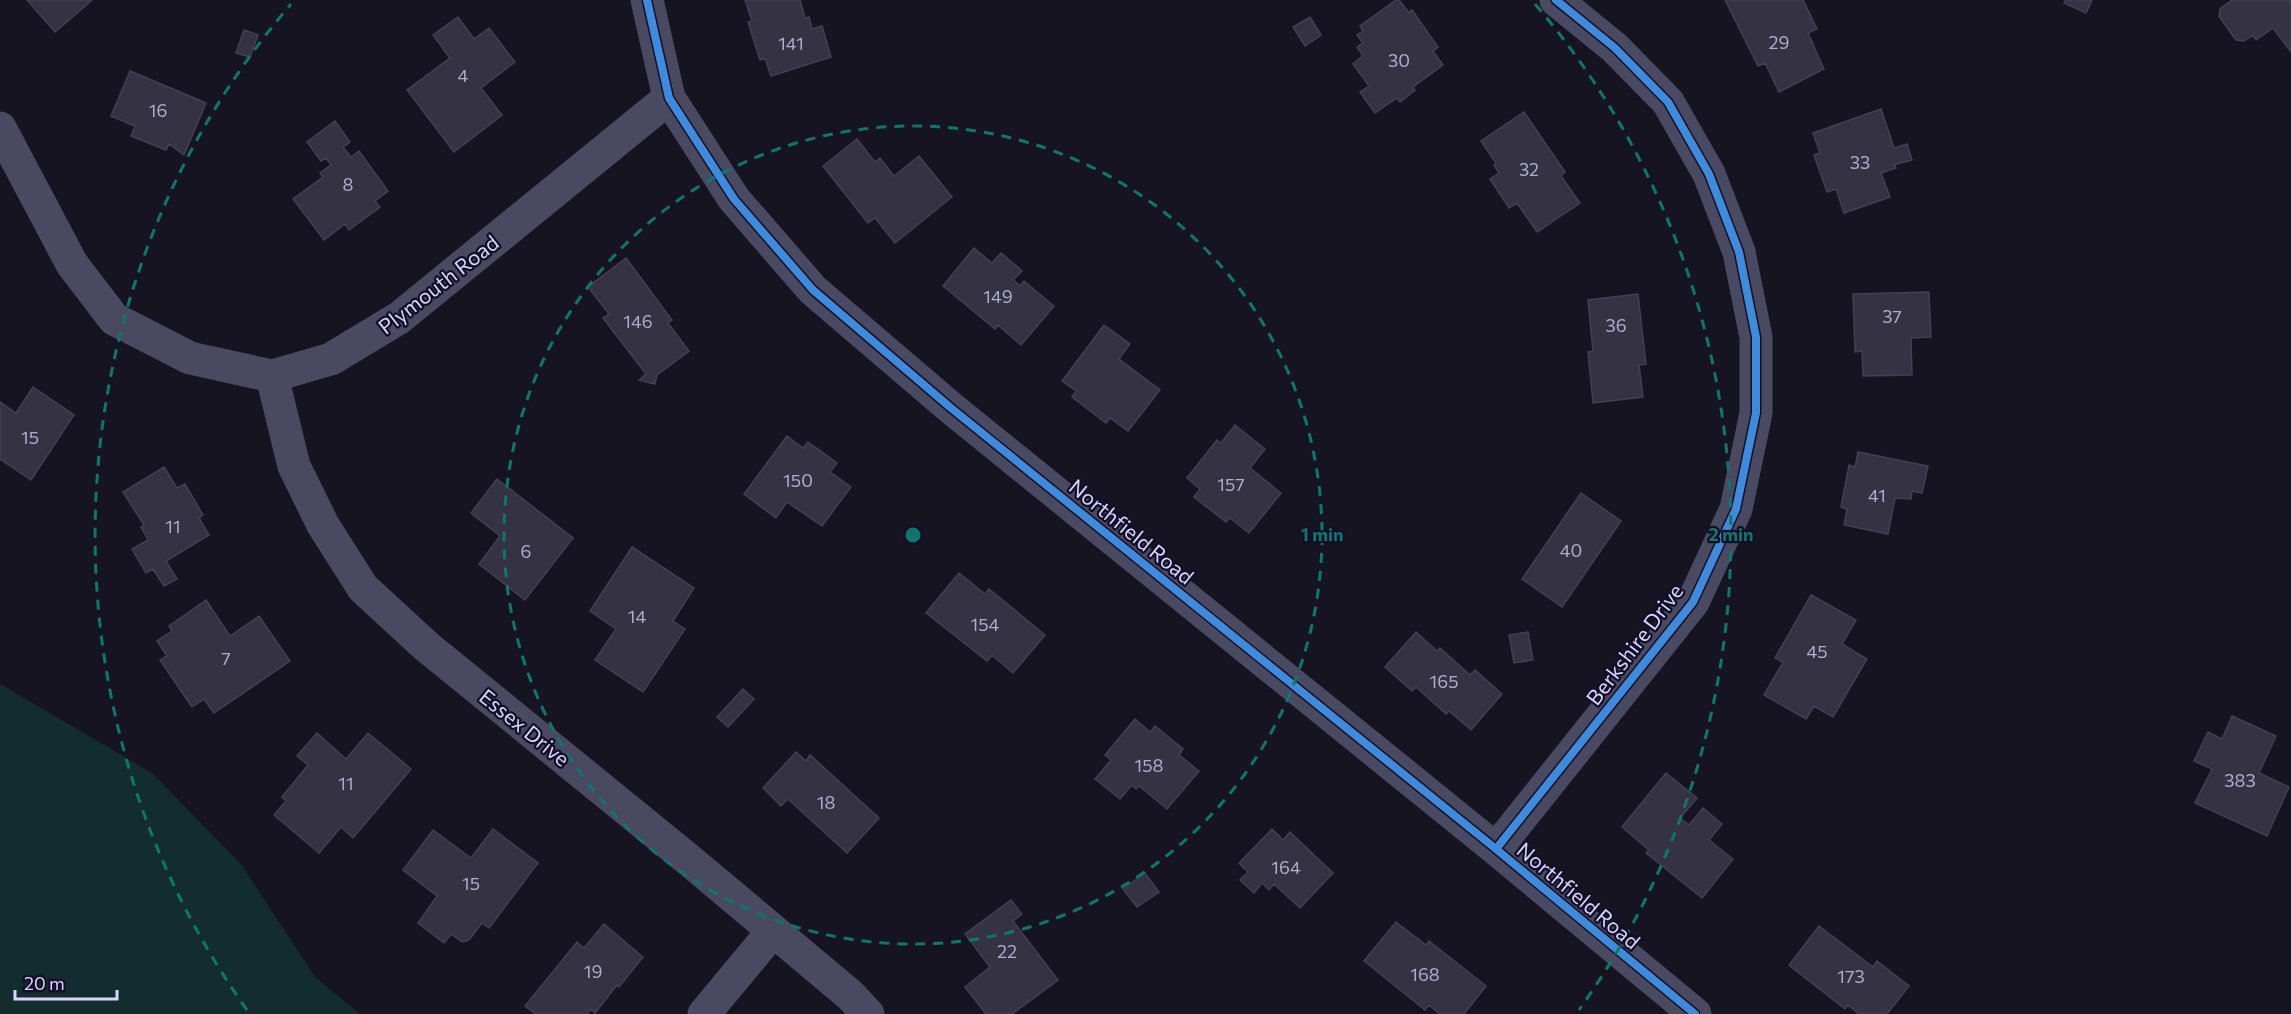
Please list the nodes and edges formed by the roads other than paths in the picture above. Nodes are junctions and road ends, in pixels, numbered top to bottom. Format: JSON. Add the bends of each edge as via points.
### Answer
{"nodes":[{"id":1,"x":647,"y":0,"type":"edge"},
{"id":2,"x":1556,"y":0,"type":"edge"},
{"id":3,"x":669,"y":98,"type":"junction"},
{"id":4,"x":0,"y":128,"type":"edge"},
{"id":5,"x":272,"y":376,"type":"junction"},
{"id":6,"x":1496,"y":849,"type":"junction"},
{"id":7,"x":773,"y":931,"type":"junction"},
{"id":8,"x":704,"y":1014,"type":"edge"},
{"id":9,"x":868,"y":1014,"type":"edge"},
{"id":10,"x":1695,"y":1014,"type":"edge"}],
"edges":[{"from":1,"to":3,"type":"street","name":"Northfield Road"},
{"from":2,"to":6,"type":"street","name":"Berkshire Drive","via":[[1615,48],[1668,102],[1709,174],[1739,252],[1756,337],[1756,413],[1736,509],[1693,602]]},
{"from":3,"to":5,"type":"street","name":"Plymouth Road","via":[[399,318],[331,358]]},
{"from":3,"to":6,"type":"street","name":"Northfield Road","via":[[734,199],[813,290],[951,408]]},
{"from":4,"to":5,"type":"street","name":"Plymouth Road","via":[[72,264],[114,319],[190,358]]},
{"from":5,"to":7,"type":"street","name":"Essex Drive","via":[[294,466],[323,525],[363,588],[426,646]]},
{"from":6,"to":10,"type":"street","name":"Northfield Road"},
{"from":7,"to":8,"type":"street"},
{"from":7,"to":9,"type":"street","name":"Essex Drive"}]}
